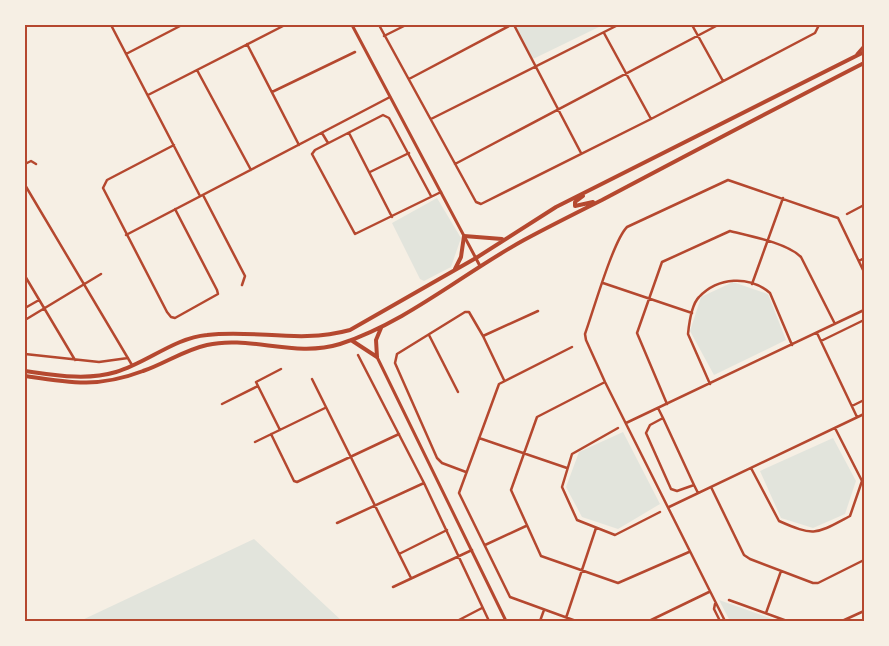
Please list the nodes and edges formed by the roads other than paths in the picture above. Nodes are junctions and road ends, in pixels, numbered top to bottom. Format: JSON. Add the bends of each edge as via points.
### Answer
{"nodes":[{"id":1,"x":111,"y":25,"type":"edge"},
{"id":2,"x":182,"y":25,"type":"edge"},
{"id":3,"x":285,"y":25,"type":"edge"},
{"id":4,"x":352,"y":25,"type":"edge"},
{"id":5,"x":379,"y":25,"type":"edge"},
{"id":6,"x":406,"y":25,"type":"edge"},
{"id":7,"x":513,"y":25,"type":"edge"},
{"id":8,"x":618,"y":25,"type":"edge"},
{"id":9,"x":692,"y":25,"type":"edge"},
{"id":10,"x":718,"y":25,"type":"edge"},
{"id":11,"x":819,"y":25,"type":"edge"},
{"id":12,"x":604,"y":33,"type":"junction"},
{"id":13,"x":698,"y":35,"type":"junction"},
{"id":14,"x":384,"y":36,"type":"junction"},
{"id":15,"x":247,"y":44,"type":"junction"},
{"id":16,"x":864,"y":46,"type":"edge"},
{"id":17,"x":355,"y":52,"type":"dead end"},
{"id":18,"x":864,"y":52,"type":"edge"},
{"id":19,"x":126,"y":54,"type":"junction"},
{"id":20,"x":855,"y":56,"type":"junction"},
{"id":21,"x":864,"y":64,"type":"edge"},
{"id":22,"x":536,"y":67,"type":"junction"},
{"id":23,"x":197,"y":70,"type":"junction"},
{"id":24,"x":626,"y":73,"type":"junction"},
{"id":25,"x":409,"y":79,"type":"junction"},
{"id":26,"x":723,"y":81,"type":"junction"},
{"id":27,"x":272,"y":92,"type":"junction"},
{"id":28,"x":148,"y":95,"type":"junction"},
{"id":29,"x":390,"y":97,"type":"junction"},
{"id":30,"x":558,"y":109,"type":"junction"},
{"id":31,"x":432,"y":119,"type":"junction"},
{"id":32,"x":651,"y":119,"type":"junction"},
{"id":33,"x":322,"y":133,"type":"junction"},
{"id":34,"x":349,"y":133,"type":"junction"},
{"id":35,"x":328,"y":143,"type":"junction"},
{"id":36,"x":174,"y":145,"type":"junction"},
{"id":37,"x":299,"y":145,"type":"junction"},
{"id":38,"x":408,"y":153,"type":"junction"},
{"id":39,"x":581,"y":153,"type":"junction"},
{"id":40,"x":25,"y":164,"type":"edge"},
{"id":41,"x":36,"y":164,"type":"dead end"},
{"id":42,"x":454,"y":164,"type":"junction"},
{"id":43,"x":251,"y":170,"type":"junction"},
{"id":44,"x":369,"y":173,"type":"junction"},
{"id":45,"x":25,"y":185,"type":"edge"},
{"id":46,"x":595,"y":188,"type":"junction"},
{"id":47,"x":441,"y":192,"type":"junction"},
{"id":48,"x":202,"y":196,"type":"junction"},
{"id":49,"x":431,"y":196,"type":"junction"},
{"id":50,"x":782,"y":198,"type":"junction"},
{"id":51,"x":602,"y":200,"type":"junction"},
{"id":52,"x":864,"y":206,"type":"edge"},
{"id":53,"x":175,"y":209,"type":"junction"},
{"id":54,"x":847,"y":214,"type":"dead end"},
{"id":55,"x":392,"y":217,"type":"junction"},
{"id":56,"x":126,"y":235,"type":"junction"},
{"id":57,"x":464,"y":236,"type":"junction"},
{"id":58,"x":504,"y":238,"type":"junction"},
{"id":59,"x":767,"y":241,"type":"junction"},
{"id":60,"x":476,"y":258,"type":"junction"},
{"id":61,"x":864,"y":258,"type":"edge"},
{"id":62,"x":859,"y":261,"type":"junction"},
{"id":63,"x":480,"y":266,"type":"junction"},
{"id":64,"x":453,"y":271,"type":"junction"},
{"id":65,"x":864,"y":272,"type":"edge"},
{"id":66,"x":101,"y":274,"type":"dead end"},
{"id":67,"x":25,"y":276,"type":"edge"},
{"id":68,"x":603,"y":283,"type":"junction"},
{"id":69,"x":85,"y":284,"type":"junction"},
{"id":70,"x":752,"y":284,"type":"junction"},
{"id":71,"x":242,"y":285,"type":"dead end"},
{"id":72,"x":648,"y":298,"type":"junction"},
{"id":73,"x":39,"y":300,"type":"junction"},
{"id":74,"x":25,"y":308,"type":"edge"},
{"id":75,"x":44,"y":309,"type":"junction"},
{"id":76,"x":864,"y":310,"type":"edge"},
{"id":77,"x":538,"y":311,"type":"dead end"},
{"id":78,"x":692,"y":312,"type":"junction"},
{"id":79,"x":25,"y":320,"type":"edge"},
{"id":80,"x":864,"y":320,"type":"edge"},
{"id":81,"x":835,"y":324,"type":"junction"},
{"id":82,"x":381,"y":328,"type":"junction"},
{"id":83,"x":817,"y":333,"type":"junction"},
{"id":84,"x":429,"y":335,"type":"junction"},
{"id":85,"x":483,"y":336,"type":"junction"},
{"id":86,"x":351,"y":340,"type":"junction"},
{"id":87,"x":821,"y":341,"type":"junction"},
{"id":88,"x":792,"y":344,"type":"junction"},
{"id":89,"x":572,"y":347,"type":"dead end"},
{"id":90,"x":25,"y":354,"type":"edge"},
{"id":91,"x":358,"y":356,"type":"dead end"},
{"id":92,"x":128,"y":358,"type":"junction"},
{"id":93,"x":378,"y":358,"type":"junction"},
{"id":94,"x":75,"y":360,"type":"junction"},
{"id":95,"x":132,"y":365,"type":"junction"},
{"id":96,"x":280,"y":369,"type":"dead end"},
{"id":97,"x":25,"y":371,"type":"edge"},
{"id":98,"x":25,"y":376,"type":"edge"},
{"id":99,"x":312,"y":379,"type":"dead end"},
{"id":100,"x":504,"y":380,"type":"junction"},
{"id":101,"x":605,"y":382,"type":"junction"},
{"id":102,"x":710,"y":384,"type":"junction"},
{"id":103,"x":258,"y":386,"type":"junction"},
{"id":104,"x":458,"y":392,"type":"dead end"},
{"id":105,"x":864,"y":400,"type":"edge"},
{"id":106,"x":222,"y":404,"type":"dead end"},
{"id":107,"x":667,"y":404,"type":"junction"},
{"id":108,"x":852,"y":406,"type":"junction"},
{"id":109,"x":326,"y":407,"type":"junction"},
{"id":110,"x":658,"y":408,"type":"junction"},
{"id":111,"x":864,"y":414,"type":"edge"},
{"id":112,"x":857,"y":417,"type":"junction"},
{"id":113,"x":663,"y":418,"type":"junction"},
{"id":114,"x":626,"y":424,"type":"junction"},
{"id":115,"x":618,"y":428,"type":"dead end"},
{"id":116,"x":835,"y":428,"type":"junction"},
{"id":117,"x":280,"y":430,"type":"junction"},
{"id":118,"x":271,"y":434,"type":"junction"},
{"id":119,"x":399,"y":434,"type":"junction"},
{"id":120,"x":479,"y":438,"type":"junction"},
{"id":121,"x":255,"y":442,"type":"dead end"},
{"id":122,"x":525,"y":453,"type":"junction"},
{"id":123,"x":351,"y":458,"type":"junction"},
{"id":124,"x":567,"y":468,"type":"junction"},
{"id":125,"x":751,"y":468,"type":"junction"},
{"id":126,"x":466,"y":472,"type":"junction"},
{"id":127,"x":424,"y":482,"type":"junction"},
{"id":128,"x":694,"y":485,"type":"junction"},
{"id":129,"x":711,"y":487,"type":"junction"},
{"id":130,"x":698,"y":493,"type":"junction"},
{"id":131,"x":375,"y":506,"type":"junction"},
{"id":132,"x":669,"y":507,"type":"junction"},
{"id":133,"x":660,"y":512,"type":"dead end"},
{"id":134,"x":337,"y":523,"type":"dead end"},
{"id":135,"x":526,"y":526,"type":"junction"},
{"id":136,"x":596,"y":528,"type":"junction"},
{"id":137,"x":447,"y":530,"type":"junction"},
{"id":138,"x":485,"y":545,"type":"junction"},
{"id":139,"x":472,"y":550,"type":"junction"},
{"id":140,"x":689,"y":552,"type":"junction"},
{"id":141,"x":399,"y":554,"type":"junction"},
{"id":142,"x":460,"y":555,"type":"junction"},
{"id":143,"x":864,"y":560,"type":"edge"},
{"id":144,"x":781,"y":571,"type":"junction"},
{"id":145,"x":582,"y":572,"type":"junction"},
{"id":146,"x":411,"y":578,"type":"junction"},
{"id":147,"x":393,"y":587,"type":"dead end"},
{"id":148,"x":709,"y":592,"type":"junction"},
{"id":149,"x":729,"y":600,"type":"dead end"},
{"id":150,"x":715,"y":604,"type":"junction"},
{"id":151,"x":482,"y":608,"type":"junction"},
{"id":152,"x":544,"y":610,"type":"junction"},
{"id":153,"x":864,"y":611,"type":"edge"},
{"id":154,"x":766,"y":613,"type":"junction"},
{"id":155,"x":566,"y":619,"type":"edge"},
{"id":156,"x":457,"y":621,"type":"edge"},
{"id":157,"x":489,"y":621,"type":"edge"},
{"id":158,"x":506,"y":621,"type":"edge"},
{"id":159,"x":540,"y":621,"type":"edge"},
{"id":160,"x":576,"y":621,"type":"edge"},
{"id":161,"x":649,"y":621,"type":"edge"},
{"id":162,"x":720,"y":621,"type":"edge"},
{"id":163,"x":725,"y":621,"type":"edge"},
{"id":164,"x":787,"y":621,"type":"edge"},
{"id":165,"x":842,"y":621,"type":"edge"}],
"edges":[{"from":1,"to":19,"type":"street"},
{"from":2,"to":19,"type":"street"},
{"from":3,"to":15,"type":"street"},
{"from":4,"to":29,"type":"street"},
{"from":5,"to":14,"type":"street"},
{"from":6,"to":14,"type":"street"},
{"from":7,"to":22,"type":"street"},
{"from":7,"to":25,"type":"street"},
{"from":8,"to":12,"type":"street"},
{"from":9,"to":13,"type":"street"},
{"from":10,"to":13,"type":"street"},
{"from":11,"to":26,"type":"street","via":[[815,33]]},
{"from":12,"to":22,"type":"street"},
{"from":12,"to":24,"type":"street"},
{"from":13,"to":24,"type":"street"},
{"from":13,"to":26,"type":"street"},
{"from":14,"to":25,"type":"street"},
{"from":15,"to":23,"type":"street"},
{"from":15,"to":27,"type":"street"},
{"from":16,"to":20,"type":"street"},
{"from":17,"to":27,"type":"street"},
{"from":18,"to":20,"type":"main road"},
{"from":19,"to":28,"type":"street"},
{"from":20,"to":46,"type":"main road"},
{"from":21,"to":51,"type":"main road"},
{"from":22,"to":30,"type":"street"},
{"from":22,"to":31,"type":"street"},
{"from":23,"to":28,"type":"street"},
{"from":23,"to":43,"type":"street"},
{"from":24,"to":30,"type":"street"},
{"from":24,"to":32,"type":"street"},
{"from":25,"to":31,"type":"street"},
{"from":26,"to":32,"type":"street"},
{"from":27,"to":37,"type":"street"},
{"from":28,"to":36,"type":"street"},
{"from":29,"to":33,"type":"street"},
{"from":29,"to":47,"type":"street"},
{"from":30,"to":39,"type":"street"},
{"from":30,"to":42,"type":"street"},
{"from":31,"to":42,"type":"street"},
{"from":32,"to":39,"type":"street"},
{"from":33,"to":35,"type":"street"},
{"from":33,"to":37,"type":"street"},
{"from":34,"to":35,"type":"street"},
{"from":34,"to":38,"type":"street","via":[[383,115],[389,118]]},
{"from":34,"to":44,"type":"street"},
{"from":35,"to":55,"type":"street","via":[[315,150],[312,157],[353,233]]},
{"from":36,"to":48,"type":"street"},
{"from":36,"to":56,"type":"street","via":[[106,180],[103,185],[103,191]]},
{"from":37,"to":43,"type":"street"},
{"from":38,"to":44,"type":"street"},
{"from":38,"to":49,"type":"street"},
{"from":39,"to":42,"type":"street","via":[[481,204],[476,202]]},
{"from":40,"to":41,"type":"street","via":[[31,161]]},
{"from":43,"to":48,"type":"street"},
{"from":44,"to":55,"type":"street"},
{"from":45,"to":69,"type":"street"},
{"from":46,"to":51,"type":"main road","via":[[578,199],[575,206]]},
{"from":46,"to":58,"type":"main road"},
{"from":47,"to":49,"type":"street"},
{"from":47,"to":57,"type":"street"},
{"from":48,"to":53,"type":"street"},
{"from":48,"to":71,"type":"street","via":[[245,276]]},
{"from":49,"to":55,"type":"street"},
{"from":50,"to":59,"type":"street"},
{"from":50,"to":62,"type":"street","via":[[838,218]]},
{"from":50,"to":68,"type":"street","via":[[736,182],[723,181],[628,227],[623,232]]},
{"from":51,"to":63,"type":"main road"},
{"from":52,"to":54,"type":"street"},
{"from":53,"to":56,"type":"street"},
{"from":53,"to":56,"type":"street","via":[[218,294],[179,316],[171,317]]},
{"from":57,"to":58,"type":"main road"},
{"from":57,"to":60,"type":"street"},
{"from":57,"to":64,"type":"main road","via":[[461,257]]},
{"from":58,"to":60,"type":"main road"},
{"from":59,"to":70,"type":"street"},
{"from":59,"to":72,"type":"street","via":[[730,231],[662,262]]},
{"from":59,"to":81,"type":"street","via":[[801,257]]},
{"from":60,"to":63,"type":"street"},
{"from":60,"to":64,"type":"main road"},
{"from":61,"to":62,"type":"street"},
{"from":62,"to":65,"type":"street"},
{"from":63,"to":82,"type":"main road"},
{"from":64,"to":95,"type":"main road","via":[[350,330],[283,338],[229,333],[204,335],[185,340]]},
{"from":66,"to":69,"type":"street"},
{"from":67,"to":73,"type":"street"},
{"from":68,"to":72,"type":"street"},
{"from":68,"to":101,"type":"street","via":[[586,334]]},
{"from":69,"to":75,"type":"street"},
{"from":69,"to":92,"type":"street"},
{"from":70,"to":78,"type":"street","via":[[732,279],[716,285],[698,298]]},
{"from":70,"to":88,"type":"street","via":[[770,294]]},
{"from":72,"to":78,"type":"street"},
{"from":72,"to":107,"type":"street","via":[[638,338]]},
{"from":73,"to":74,"type":"street"},
{"from":73,"to":75,"type":"street"},
{"from":75,"to":79,"type":"street"},
{"from":75,"to":94,"type":"street"},
{"from":76,"to":81,"type":"street"},
{"from":77,"to":85,"type":"street"},
{"from":78,"to":102,"type":"street","via":[[688,334]]},
{"from":80,"to":87,"type":"street"},
{"from":81,"to":83,"type":"street"},
{"from":82,"to":86,"type":"main road"},
{"from":82,"to":93,"type":"main road","via":[[376,340]]},
{"from":83,"to":87,"type":"street"},
{"from":83,"to":88,"type":"street"},
{"from":84,"to":85,"type":"street","via":[[465,312],[472,314]]},
{"from":84,"to":104,"type":"street"},
{"from":84,"to":126,"type":"street","via":[[397,354],[395,363],[437,458]]},
{"from":85,"to":100,"type":"street"},
{"from":86,"to":93,"type":"main road"},
{"from":86,"to":98,"type":"main road","via":[[309,348],[229,342],[208,344],[144,371],[99,384]]},
{"from":87,"to":108,"type":"street"},
{"from":88,"to":102,"type":"street"},
{"from":89,"to":100,"type":"street"},
{"from":90,"to":94,"type":"street"},
{"from":91,"to":119,"type":"street"},
{"from":92,"to":94,"type":"street","via":[[99,362]]},
{"from":92,"to":95,"type":"street"},
{"from":93,"to":139,"type":"street"},
{"from":95,"to":97,"type":"main road","via":[[117,372],[93,376]]},
{"from":96,"to":103,"type":"street","via":[[256,382]]},
{"from":99,"to":109,"type":"street"},
{"from":100,"to":120,"type":"street","via":[[499,384]]},
{"from":101,"to":114,"type":"street"},
{"from":101,"to":122,"type":"street","via":[[540,414]]},
{"from":102,"to":107,"type":"street"},
{"from":103,"to":106,"type":"street"},
{"from":103,"to":117,"type":"street"},
{"from":105,"to":108,"type":"street"},
{"from":107,"to":110,"type":"street"},
{"from":108,"to":112,"type":"street"},
{"from":109,"to":117,"type":"street"},
{"from":109,"to":123,"type":"street"},
{"from":110,"to":113,"type":"street"},
{"from":110,"to":114,"type":"street"},
{"from":111,"to":112,"type":"street"},
{"from":112,"to":116,"type":"street"},
{"from":113,"to":128,"type":"street"},
{"from":113,"to":128,"type":"street","via":[[650,425],[646,433],[660,465],[672,489],[677,491]]},
{"from":114,"to":132,"type":"street"},
{"from":115,"to":124,"type":"street","via":[[576,450]]},
{"from":116,"to":125,"type":"street"},
{"from":116,"to":125,"type":"street","via":[[862,481],[850,516],[832,525],[810,533],[779,521]]},
{"from":117,"to":118,"type":"street"},
{"from":118,"to":121,"type":"street"},
{"from":118,"to":123,"type":"street","via":[[295,482]]},
{"from":119,"to":123,"type":"street"},
{"from":119,"to":127,"type":"street"},
{"from":120,"to":122,"type":"street"},
{"from":120,"to":126,"type":"street"},
{"from":122,"to":124,"type":"street"},
{"from":122,"to":135,"type":"street","via":[[511,490]]},
{"from":123,"to":131,"type":"street"},
{"from":124,"to":136,"type":"street","via":[[562,488],[574,515],[577,520]]},
{"from":125,"to":129,"type":"street"},
{"from":126,"to":138,"type":"street","via":[[459,493]]},
{"from":127,"to":131,"type":"street"},
{"from":127,"to":137,"type":"street"},
{"from":128,"to":130,"type":"street"},
{"from":129,"to":130,"type":"street"},
{"from":129,"to":144,"type":"street","via":[[744,555]]},
{"from":130,"to":132,"type":"street"},
{"from":131,"to":134,"type":"street"},
{"from":131,"to":141,"type":"street"},
{"from":132,"to":140,"type":"street"},
{"from":133,"to":136,"type":"street","via":[[619,534]]},
{"from":135,"to":138,"type":"street"},
{"from":135,"to":145,"type":"street","via":[[544,559]]},
{"from":136,"to":145,"type":"street"},
{"from":137,"to":141,"type":"street"},
{"from":137,"to":142,"type":"street"},
{"from":138,"to":152,"type":"street","via":[[510,597]]},
{"from":139,"to":142,"type":"street"},
{"from":139,"to":158,"type":"street"},
{"from":140,"to":145,"type":"street","via":[[618,584]]},
{"from":140,"to":148,"type":"street"},
{"from":141,"to":146,"type":"street"},
{"from":142,"to":146,"type":"street"},
{"from":142,"to":151,"type":"street"},
{"from":143,"to":144,"type":"street","via":[[818,583]]},
{"from":144,"to":154,"type":"street"},
{"from":145,"to":155,"type":"street"},
{"from":146,"to":147,"type":"street"},
{"from":148,"to":150,"type":"street"},
{"from":148,"to":161,"type":"street"},
{"from":149,"to":154,"type":"street"},
{"from":150,"to":162,"type":"street"},
{"from":150,"to":163,"type":"street"},
{"from":151,"to":156,"type":"street"},
{"from":151,"to":157,"type":"street"},
{"from":152,"to":155,"type":"street"},
{"from":152,"to":159,"type":"street"},
{"from":153,"to":165,"type":"street"},
{"from":154,"to":164,"type":"street"},
{"from":155,"to":160,"type":"street"}]}
